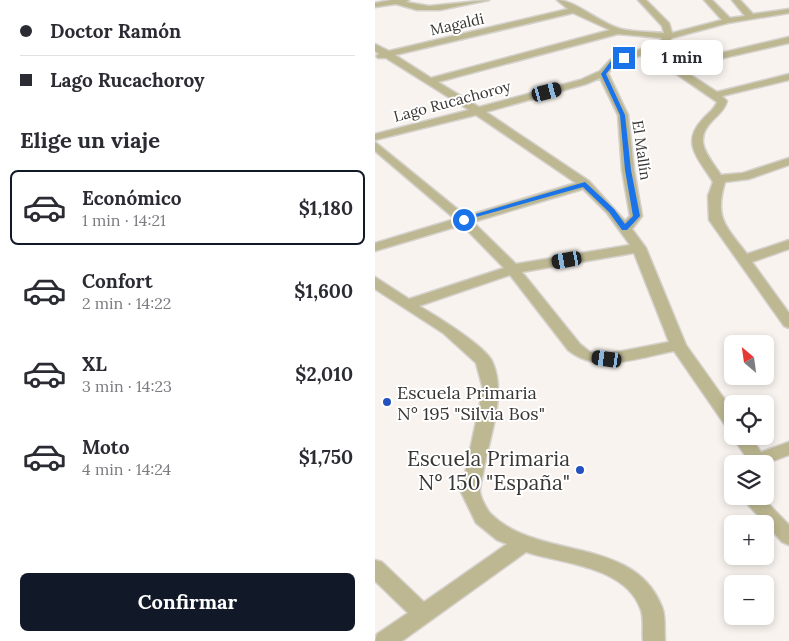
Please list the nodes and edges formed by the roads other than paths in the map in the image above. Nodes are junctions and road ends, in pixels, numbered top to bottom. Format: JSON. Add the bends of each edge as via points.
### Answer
{"nodes":[{"id":1,"x":484,"y":0,"type":"edge"},
{"id":2,"x":561,"y":0,"type":"edge"},
{"id":3,"x":641,"y":0,"type":"edge"},
{"id":4,"x":708,"y":0,"type":"edge"},
{"id":5,"x":736,"y":0,"type":"edge"},
{"id":6,"x":400,"y":1,"type":"edge"},
{"id":7,"x":375,"y":5,"type":"edge"},
{"id":8,"x":574,"y":10,"type":"junction"},
{"id":9,"x":789,"y":11,"type":"edge"},
{"id":10,"x":751,"y":17,"type":"junction"},
{"id":11,"x":728,"y":21,"type":"junction"},
{"id":12,"x":619,"y":30,"type":"junction"},
{"id":13,"x":669,"y":36,"type":"junction"},
{"id":14,"x":789,"y":40,"type":"edge"},
{"id":15,"x":375,"y":47,"type":"edge"},
{"id":16,"x":652,"y":48,"type":"junction"},
{"id":17,"x":381,"y":56,"type":"edge"},
{"id":18,"x":672,"y":67,"type":"junction"},
{"id":19,"x":603,"y":74,"type":"junction"},
{"id":20,"x":789,"y":77,"type":"edge"},
{"id":21,"x":429,"y":81,"type":"junction"},
{"id":22,"x":715,"y":94,"type":"junction"},
{"id":23,"x":476,"y":110,"type":"junction"},
{"id":24,"x":375,"y":137,"type":"edge"},
{"id":25,"x":375,"y":145,"type":"edge"},
{"id":26,"x":789,"y":161,"type":"edge"},
{"id":27,"x":717,"y":179,"type":"junction"},
{"id":28,"x":585,"y":184,"type":"junction"},
{"id":29,"x":464,"y":220,"type":"junction"},
{"id":30,"x":625,"y":229,"type":"junction"},
{"id":31,"x":789,"y":244,"type":"edge"},
{"id":32,"x":375,"y":247,"type":"edge"},
{"id":33,"x":639,"y":248,"type":"junction"},
{"id":34,"x":744,"y":260,"type":"junction"},
{"id":35,"x":513,"y":269,"type":"junction"},
{"id":36,"x":375,"y":281,"type":"edge"},
{"id":37,"x":407,"y":305,"type":"junction"},
{"id":38,"x":789,"y":323,"type":"edge"},
{"id":39,"x":678,"y":345,"type":"junction"},
{"id":40,"x":724,"y":411,"type":"edge"},
{"id":41,"x":789,"y":448,"type":"edge"},
{"id":42,"x":772,"y":455,"type":"edge"},
{"id":43,"x":758,"y":505,"type":"edge"},
{"id":44,"x":789,"y":537,"type":"edge"},
{"id":45,"x":522,"y":544,"type":"junction"},
{"id":46,"x":375,"y":568,"type":"edge"},
{"id":47,"x":423,"y":614,"type":"junction"},
{"id":48,"x":385,"y":641,"type":"edge"},
{"id":49,"x":654,"y":641,"type":"edge"}],
"edges":[{"from":1,"to":6,"type":"street","via":[[452,7],[412,9]]},
{"from":2,"to":8,"type":"street"},
{"from":3,"to":13,"type":"street","via":[[666,25]]},
{"from":4,"to":11,"type":"street"},
{"from":5,"to":10,"type":"street"},
{"from":6,"to":7,"type":"street"},
{"from":8,"to":12,"type":"street"},
{"from":8,"to":17,"type":"street","name":"Magaldi"},
{"from":9,"to":10,"type":"street","name":"Lago Rucachoroy"},
{"from":10,"to":11,"type":"street","name":"Lago Rucachoroy"},
{"from":11,"to":13,"type":"street","name":"Lago Rucachoroy"},
{"from":12,"to":13,"type":"street"},
{"from":12,"to":21,"type":"street"},
{"from":13,"to":16,"type":"street","name":"Lago Rucachoroy","via":[[661,45]]},
{"from":14,"to":18,"type":"street"},
{"from":15,"to":17,"type":"street"},
{"from":16,"to":18,"type":"street"},
{"from":16,"to":19,"type":"street","name":"Lago Rucachoroy","via":[[613,62]]},
{"from":17,"to":21,"type":"street"},
{"from":18,"to":22,"type":"street"},
{"from":19,"to":23,"type":"street","name":"Lago Rucachoroy"},
{"from":19,"to":30,"type":"street","name":"El Mallín","via":[[623,115],[628,170],[635,199],[636,216]]},
{"from":20,"to":22,"type":"street"},
{"from":21,"to":23,"type":"street"},
{"from":22,"to":27,"type":"street","via":[[722,101],[721,107],[701,125],[695,135],[695,143]]},
{"from":23,"to":24,"type":"street","name":"Lago Rucachoroy"},
{"from":23,"to":28,"type":"street"},
{"from":25,"to":29,"type":"street"},
{"from":26,"to":27,"type":"street","via":[[745,176]]},
{"from":27,"to":34,"type":"street","via":[[715,220]]},
{"from":28,"to":29,"type":"street"},
{"from":28,"to":30,"type":"street"},
{"from":29,"to":32,"type":"street"},
{"from":29,"to":35,"type":"street"},
{"from":30,"to":33,"type":"street"},
{"from":31,"to":34,"type":"street"},
{"from":33,"to":35,"type":"street"},
{"from":33,"to":39,"type":"street"},
{"from":34,"to":38,"type":"street"},
{"from":35,"to":37,"type":"street"},
{"from":35,"to":39,"type":"street","via":[[574,347],[585,356],[607,359]]},
{"from":36,"to":37,"type":"street"},
{"from":37,"to":45,"type":"street","via":[[448,330],[484,362],[491,389],[470,492],[475,509],[489,525]]},
{"from":39,"to":40,"type":"street"},
{"from":41,"to":42,"type":"street"},
{"from":43,"to":44,"type":"street"},
{"from":45,"to":47,"type":"street"},
{"from":45,"to":49,"type":"street","via":[[612,567],[637,584],[651,607]]},
{"from":46,"to":47,"type":"street"},
{"from":47,"to":48,"type":"street"}]}
